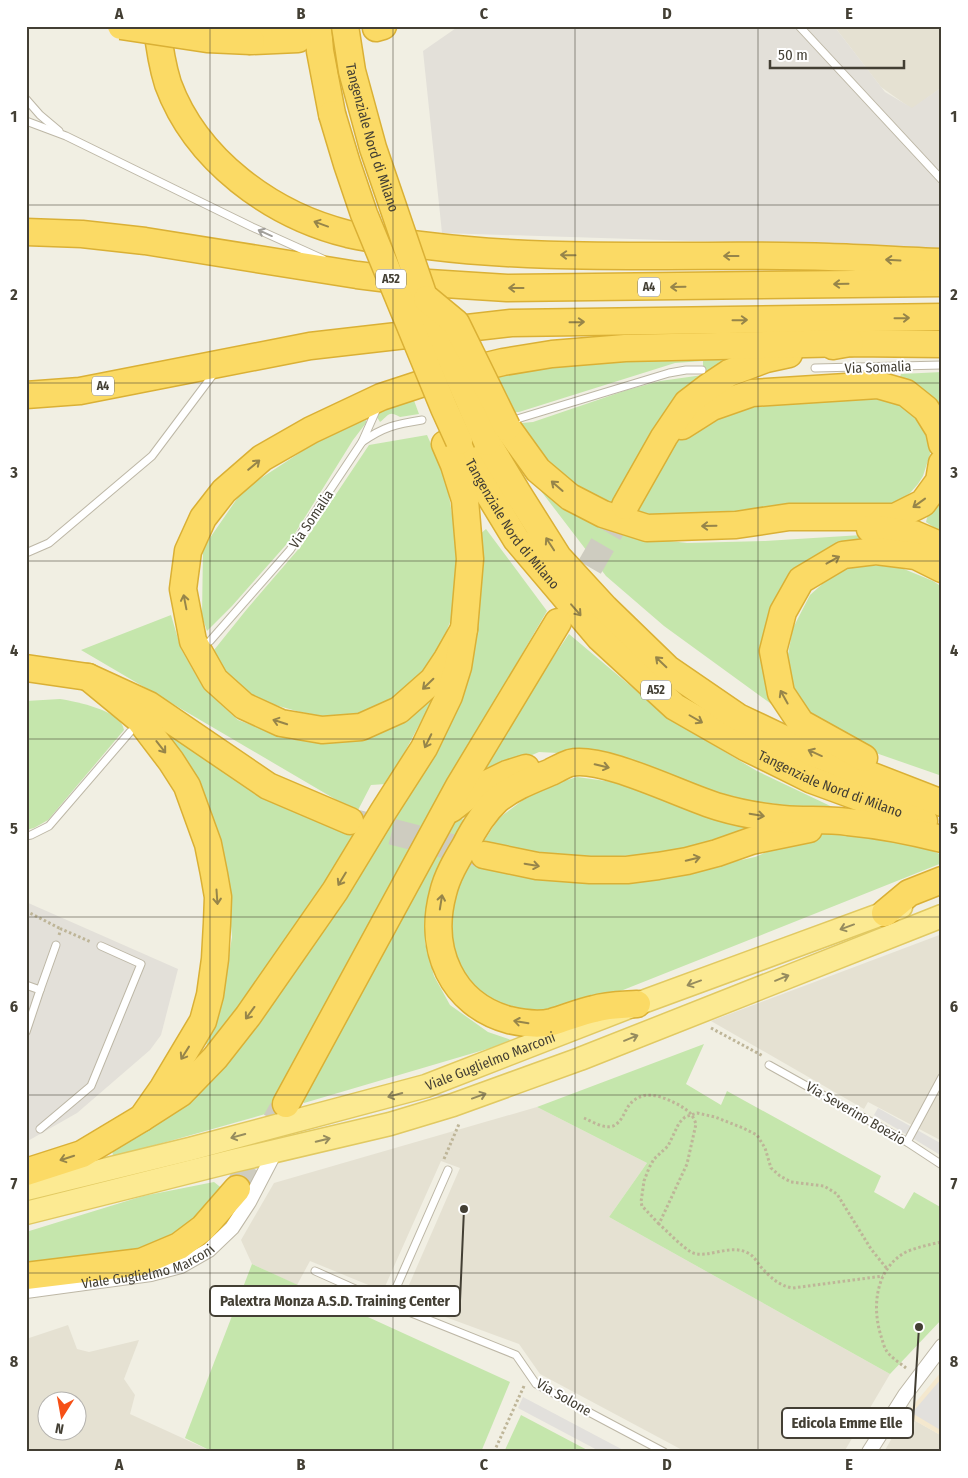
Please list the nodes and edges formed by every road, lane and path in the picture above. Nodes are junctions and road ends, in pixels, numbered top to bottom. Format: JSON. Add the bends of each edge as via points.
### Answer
{"nodes":[{"id":1,"x":121,"y":26,"type":"edge"},
{"id":2,"x":157,"y":26,"type":"edge"},
{"id":3,"x":346,"y":26,"type":"edge"},
{"id":4,"x":799,"y":26,"type":"edge"},
{"id":5,"x":308,"y":33,"type":"edge"},
{"id":6,"x":26,"y":99,"type":"edge"},
{"id":7,"x":26,"y":121,"type":"edge"},
{"id":8,"x":66,"y":136,"type":"junction"},
{"id":9,"x":942,"y":180,"type":"edge"},
{"id":10,"x":26,"y":232,"type":"edge"},
{"id":11,"x":327,"y":260,"type":"dead end"},
{"id":12,"x":942,"y":262,"type":"edge"},
{"id":13,"x":942,"y":283,"type":"edge"},
{"id":14,"x":942,"y":317,"type":"edge"},
{"id":15,"x":850,"y":343,"type":"junction"},
{"id":16,"x":942,"y":344,"type":"edge"},
{"id":17,"x":222,"y":363,"type":"junction"},
{"id":18,"x":942,"y":365,"type":"edge"},
{"id":19,"x":815,"y":368,"type":"dead end"},
{"id":20,"x":702,"y":370,"type":"dead end"},
{"id":21,"x":26,"y":395,"type":"edge"},
{"id":22,"x":381,"y":397,"type":"junction"},
{"id":23,"x":422,"y":420,"type":"dead end"},
{"id":24,"x":504,"y":429,"type":"junction"},
{"id":25,"x":664,"y":437,"type":"junction"},
{"id":26,"x":362,"y":442,"type":"junction"},
{"id":27,"x":452,"y":442,"type":"junction"},
{"id":28,"x":942,"y":444,"type":"edge"},
{"id":29,"x":942,"y":463,"type":"edge"},
{"id":30,"x":625,"y":506,"type":"tunnel mouth"},
{"id":31,"x":736,"y":526,"type":"junction"},
{"id":32,"x":942,"y":546,"type":"edge"},
{"id":33,"x":26,"y":553,"type":"edge"},
{"id":34,"x":942,"y":569,"type":"edge"},
{"id":35,"x":558,"y":622,"type":"tunnel mouth"},
{"id":36,"x":464,"y":629,"type":"junction"},
{"id":37,"x":210,"y":641,"type":"dead end"},
{"id":38,"x":28,"y":670,"type":"edge"},
{"id":39,"x":88,"y":677,"type":"junction"},
{"id":40,"x":130,"y":732,"type":"dead end"},
{"id":41,"x":571,"y":763,"type":"junction"},
{"id":42,"x":942,"y":793,"type":"edge"},
{"id":43,"x":942,"y":803,"type":"edge"},
{"id":44,"x":445,"y":814,"type":"junction"},
{"id":45,"x":350,"y":821,"type":"tunnel mouth"},
{"id":46,"x":847,"y":821,"type":"junction"},
{"id":47,"x":942,"y":828,"type":"edge"},
{"id":48,"x":26,"y":836,"type":"edge"},
{"id":49,"x":942,"y":839,"type":"edge"},
{"id":50,"x":484,"y":855,"type":"tunnel mouth"},
{"id":51,"x":942,"y":880,"type":"edge"},
{"id":52,"x":942,"y":892,"type":"edge"},
{"id":53,"x":26,"y":911,"type":"edge"},
{"id":54,"x":885,"y":913,"type":"junction"},
{"id":55,"x":942,"y":916,"type":"edge"},
{"id":56,"x":61,"y":929,"type":"junction"},
{"id":57,"x":56,"y":945,"type":"joint"},
{"id":58,"x":101,"y":946,"type":"joint"},
{"id":59,"x":26,"y":985,"type":"edge"},
{"id":60,"x":40,"y":990,"type":"junction"},
{"id":61,"x":637,"y":1004,"type":"junction"},
{"id":62,"x":709,"y":1026,"type":"dead end"},
{"id":63,"x":26,"y":1032,"type":"edge"},
{"id":64,"x":769,"y":1065,"type":"dead end"},
{"id":65,"x":777,"y":1069,"type":"junction"},
{"id":66,"x":942,"y":1077,"type":"edge"},
{"id":67,"x":286,"y":1104,"type":"tunnel mouth"},
{"id":68,"x":691,"y":1114,"type":"junction"},
{"id":69,"x":142,"y":1118,"type":"junction"},
{"id":70,"x":584,"y":1118,"type":"dead end"},
{"id":71,"x":461,"y":1120,"type":"dead end"},
{"id":72,"x":40,"y":1129,"type":"dead end"},
{"id":73,"x":907,"y":1142,"type":"junction"},
{"id":74,"x":276,"y":1152,"type":"junction"},
{"id":75,"x":942,"y":1165,"type":"edge"},
{"id":76,"x":26,"y":1172,"type":"edge"},
{"id":77,"x":446,"y":1173,"type":"joint"},
{"id":78,"x":26,"y":1189,"type":"edge"},
{"id":79,"x":238,"y":1189,"type":"tunnel mouth"},
{"id":80,"x":26,"y":1214,"type":"edge"},
{"id":81,"x":659,"y":1224,"type":"junction"},
{"id":82,"x":942,"y":1242,"type":"edge"},
{"id":83,"x":888,"y":1270,"type":"junction"},
{"id":84,"x":314,"y":1271,"type":"dead end"},
{"id":85,"x":26,"y":1276,"type":"edge"},
{"id":86,"x":883,"y":1276,"type":"junction"},
{"id":87,"x":26,"y":1291,"type":"edge"},
{"id":88,"x":388,"y":1304,"type":"junction"},
{"id":89,"x":942,"y":1346,"type":"edge"},
{"id":90,"x":529,"y":1374,"type":"junction"},
{"id":91,"x":918,"y":1377,"type":"junction"},
{"id":92,"x":494,"y":1452,"type":"edge"},
{"id":93,"x":664,"y":1452,"type":"edge"},
{"id":94,"x":869,"y":1452,"type":"edge"}],
"edges":[{"from":1,"to":5,"type":"highway","bridge":true,"via":[[207,39],[251,40]]},
{"from":12,"to":2,"type":"highway","one_way":true,"via":[[830,257],[538,254],[458,250],[348,233],[319,224],[258,194],[207,148],[185,118],[168,84]]},
{"from":3,"to":24,"type":"highway","name":"Tangenziale Nord di Milano","number":"A52","bridge":true,"via":[[352,71],[373,148],[424,297],[456,323]]},
{"from":4,"to":9,"type":"lane"},
{"from":5,"to":27,"type":"highway","name":"Tangenziale Nord di Milano","number":"A52","bridge":true,"via":[[320,51],[332,114],[364,214],[444,408]]},
{"from":6,"to":8,"type":"lane"},
{"from":7,"to":8,"type":"lane"},
{"from":11,"to":8,"type":"lane","one_way":true},
{"from":13,"to":10,"type":"highway","number":"A4","one_way":true,"via":[[507,288],[413,282],[145,240]]},
{"from":17,"to":14,"type":"highway","number":"A4","one_way":true,"via":[[310,346],[511,323]]},
{"from":15,"to":16,"type":"highway"},
{"from":15,"to":22,"type":"highway","via":[[625,348],[552,354],[445,376]]},
{"from":15,"to":25,"type":"highway","via":[[766,359],[730,374],[687,403]]},
{"from":17,"to":21,"type":"highway","number":"A4","via":[[80,391]]},
{"from":17,"to":33,"type":"lane","via":[[152,456],[48,543]]},
{"from":18,"to":19,"type":"lane","name":"Via Somalia"},
{"from":20,"to":24,"type":"lane","via":[[669,373]]},
{"from":22,"to":26,"type":"lane"},
{"from":36,"to":22,"type":"highway","one_way":true,"via":[[433,680],[399,710],[361,727],[322,730],[281,723],[244,706],[215,680],[193,640],[183,589],[188,551],[203,518],[224,491],[262,458],[311,430]]},
{"from":23,"to":26,"type":"lane","name":"Via Somalia","via":[[397,424]]},
{"from":31,"to":24,"type":"highway","one_way":true,"via":[[647,528],[603,514],[570,497],[538,470]]},
{"from":43,"to":24,"type":"highway","name":"Tangenziale Nord di Milano","number":"A52","one_way":true,"via":[[818,755],[746,721],[668,669],[558,557],[517,492]]},
{"from":25,"to":28,"type":"highway","via":[[712,408],[752,393],[878,385],[906,393],[926,409],[939,430]]},
{"from":25,"to":30,"type":"highway"},
{"from":26,"to":37,"type":"lane","name":"Via Somalia","via":[[290,550]]},
{"from":27,"to":36,"type":"highway","via":[[454,465],[465,500],[470,559]]},
{"from":27,"to":47,"type":"highway","name":"Tangenziale Nord di Milano","number":"A52","one_way":true,"via":[[516,539],[600,638],[675,707],[744,747],[812,780]]},
{"from":29,"to":31,"type":"highway","one_way":true,"via":[[939,481],[923,503],[895,517],[789,517]]},
{"from":31,"to":32,"type":"highway","via":[[795,530],[879,529],[914,534]]},
{"from":42,"to":34,"type":"highway","one_way":true,"via":[[859,756],[801,723],[781,693],[773,651],[783,612],[801,580],[843,555],[876,551],[916,556]]},
{"from":35,"to":44,"type":"highway"},
{"from":36,"to":69,"type":"highway","one_way":true,"via":[[449,696],[424,748],[335,891],[215,1058],[181,1093]]},
{"from":38,"to":39,"type":"highway"},
{"from":39,"to":45,"type":"highway","via":[[149,705],[268,786]]},
{"from":39,"to":69,"type":"highway","one_way":true,"via":[[139,719],[187,786],[208,844],[218,896],[215,959],[203,1021]]},
{"from":40,"to":48,"type":"lane","via":[[49,826]]},
{"from":41,"to":44,"type":"highway","via":[[526,768],[507,774],[478,788]]},
{"from":41,"to":46,"type":"highway","one_way":true,"via":[[603,766],[739,812],[781,819]]},
{"from":61,"to":41,"type":"highway","one_way":true,"via":[[596,1008],[550,1023],[510,1020],[493,1014],[468,997],[453,981],[442,954],[438,934],[442,894],[472,833],[496,802],[514,788]]},
{"from":44,"to":67,"type":"highway"},
{"from":46,"to":49,"type":"highway"},
{"from":50,"to":46,"type":"highway","one_way":true,"via":[[537,866],[627,870],[687,861],[751,842]]},
{"from":51,"to":54,"type":"highway","via":[[909,894]]},
{"from":52,"to":54,"type":"main road","name":"Viale Guglielmo Marconi"},
{"from":53,"to":56,"type":"path"},
{"from":54,"to":61,"type":"main road","name":"Viale Guglielmo Marconi","one_way":true},
{"from":74,"to":55,"type":"main road","name":"Viale Guglielmo Marconi","one_way":true,"via":[[453,1105],[580,1059]]},
{"from":56,"to":57,"type":"path"},
{"from":56,"to":58,"type":"path"},
{"from":57,"to":60,"type":"lane"},
{"from":58,"to":72,"type":"lane","via":[[141,964],[92,1086]]},
{"from":59,"to":60,"type":"lane"},
{"from":60,"to":63,"type":"lane"},
{"from":61,"to":78,"type":"main road","name":"Viale Guglielmo Marconi","one_way":true,"via":[[426,1086]]},
{"from":62,"to":65,"type":"path","via":[[779,1065]]},
{"from":64,"to":65,"type":"lane","name":"Via Severino Boezio"},
{"from":65,"to":73,"type":"lane","name":"Via Severino Boezio"},
{"from":66,"to":73,"type":"lane"},
{"from":68,"to":70,"type":"path","via":[[672,1101],[653,1095],[633,1101],[624,1116],[612,1126]]},
{"from":68,"to":81,"type":"path","via":[[696,1124],[688,1164]]},
{"from":68,"to":81,"type":"path","via":[[679,1123],[668,1146],[654,1159],[644,1182],[642,1206]]},
{"from":68,"to":83,"type":"path","via":[[715,1117],[757,1135],[771,1168],[780,1176],[791,1182],[824,1186],[837,1194]]},
{"from":69,"to":76,"type":"highway","one_way":true,"via":[[82,1154]]},
{"from":71,"to":77,"type":"path","via":[[438,1173]]},
{"from":73,"to":75,"type":"lane","name":"Via Severino Boezio"},
{"from":74,"to":80,"type":"main road","name":"Viale Guglielmo Marconi"},
{"from":74,"to":87,"type":"street","name":"Viale Guglielmo Marconi","via":[[232,1228],[209,1250],[181,1266],[151,1274]]},
{"from":77,"to":88,"type":"lane"},
{"from":79,"to":85,"type":"highway","via":[[203,1228],[179,1246],[141,1262]]},
{"from":81,"to":86,"type":"path","via":[[691,1252],[746,1252],[769,1276],[785,1286],[804,1287]]},
{"from":82,"to":83,"type":"path","via":[[908,1252],[894,1261]]},
{"from":83,"to":86,"type":"path"},
{"from":84,"to":88,"type":"lane","name":"Via Solone"},
{"from":86,"to":91,"type":"path","via":[[876,1305],[880,1334],[886,1351]]},
{"from":88,"to":90,"type":"lane","name":"Via Solone","via":[[516,1355]]},
{"from":89,"to":91,"type":"street"},
{"from":90,"to":92,"type":"path"},
{"from":90,"to":93,"type":"lane","name":"Via Solone","via":[[536,1384]]},
{"from":91,"to":94,"type":"street"}]}
